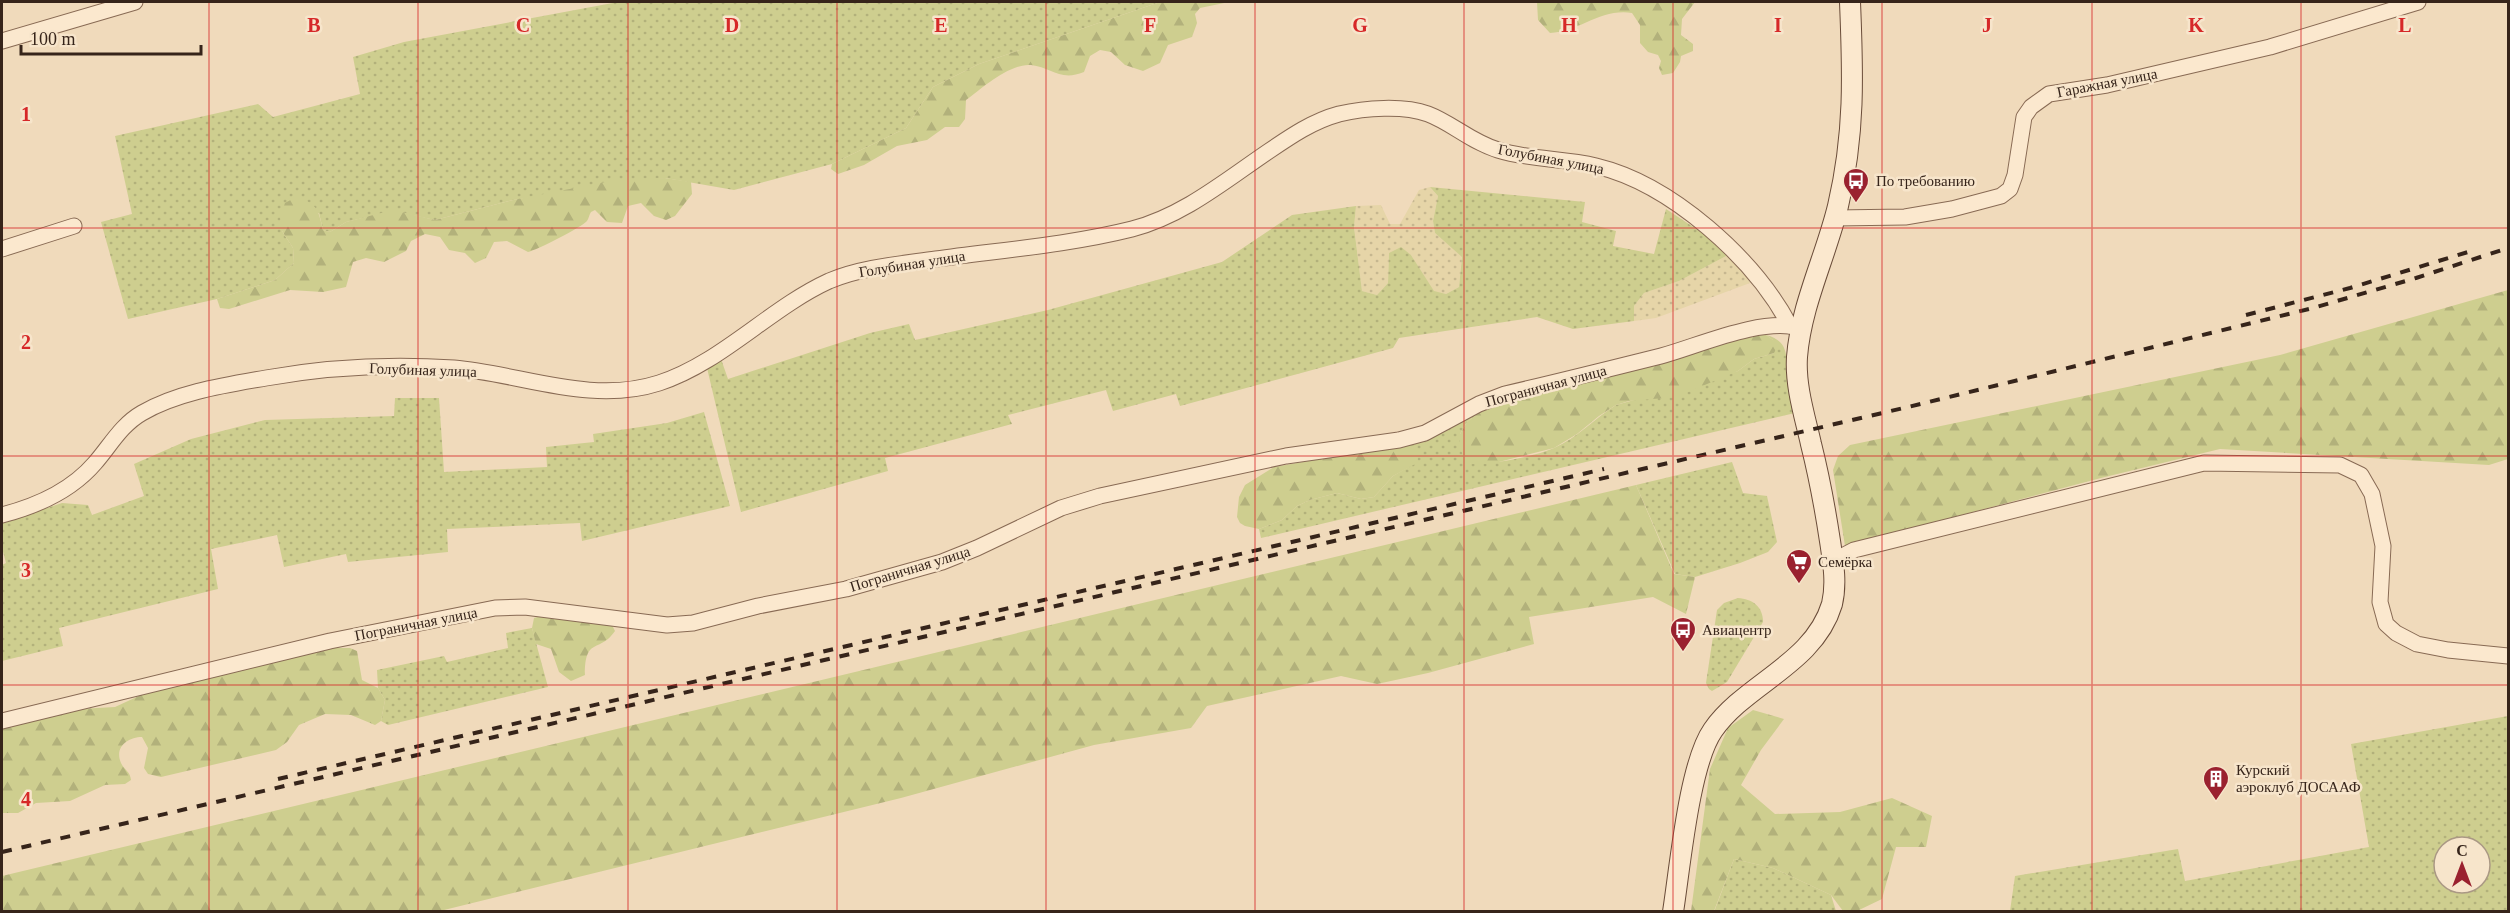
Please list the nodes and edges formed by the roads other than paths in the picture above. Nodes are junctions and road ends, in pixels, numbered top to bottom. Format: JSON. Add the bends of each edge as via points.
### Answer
{"nodes":[{"id":1,"x":135,"y":2,"type":"edge"},
{"id":2,"x":1850,"y":2,"type":"edge"},
{"id":3,"x":2418,"y":2,"type":"edge"},
{"id":4,"x":2,"y":41,"type":"edge"},
{"id":5,"x":1834,"y":218,"type":"junction"},
{"id":6,"x":74,"y":226,"type":"dead end"},
{"id":7,"x":2,"y":249,"type":"edge"},
{"id":8,"x":1796,"y":328,"type":"junction"},
{"id":9,"x":2,"y":515,"type":"edge"},
{"id":10,"x":1833,"y":561,"type":"junction"},
{"id":11,"x":2508,"y":656,"type":"edge"},
{"id":12,"x":2,"y":721,"type":"edge"},
{"id":13,"x":1673,"y":912,"type":"edge"}],
"edges":[{"from":1,"to":4,"type":"street"},
{"from":2,"to":5,"type":"main road","via":[[1853,107],[1846,172]]},
{"from":3,"to":5,"type":"street","name":"Гаражная улица","via":[[2270,47],[2106,85],[2049,94],[2024,117],[2015,175],[2010,189],[2001,196],[1905,217]]},
{"from":5,"to":8,"type":"main road","via":[[1811,295]]},
{"from":6,"to":7,"type":"street"},
{"from":8,"to":9,"type":"street","name":"Голубиная улица","via":[[1729,246],[1683,210],[1626,176],[1592,165],[1485,146],[1411,110],[1355,111],[1307,126],[1155,222],[1095,237],[846,275],[797,298],[702,362],[664,381],[634,389],[577,389],[453,368],[413,367],[321,371],[194,393],[138,414],[79,481],[58,494]]},
{"from":8,"to":10,"type":"main road","via":[[1798,372]]},
{"from":8,"to":12,"type":"street","name":"Пограничная улица","via":[[1738,332],[1665,355],[1505,394],[1425,433],[1399,440],[1286,456],[1100,496],[1061,508],[942,562],[795,600],[680,625],[525,607],[495,608],[330,641]]},
{"from":10,"to":11,"type":"street","via":[[1854,550],[2204,463],[2340,465],[2361,475],[2373,494],[2383,546],[2380,602],[2386,624],[2417,644]]},
{"from":10,"to":13,"type":"main road","via":[[1832,602],[1812,640],[1795,659],[1741,699],[1710,733],[1701,753],[1691,799]]}]}
